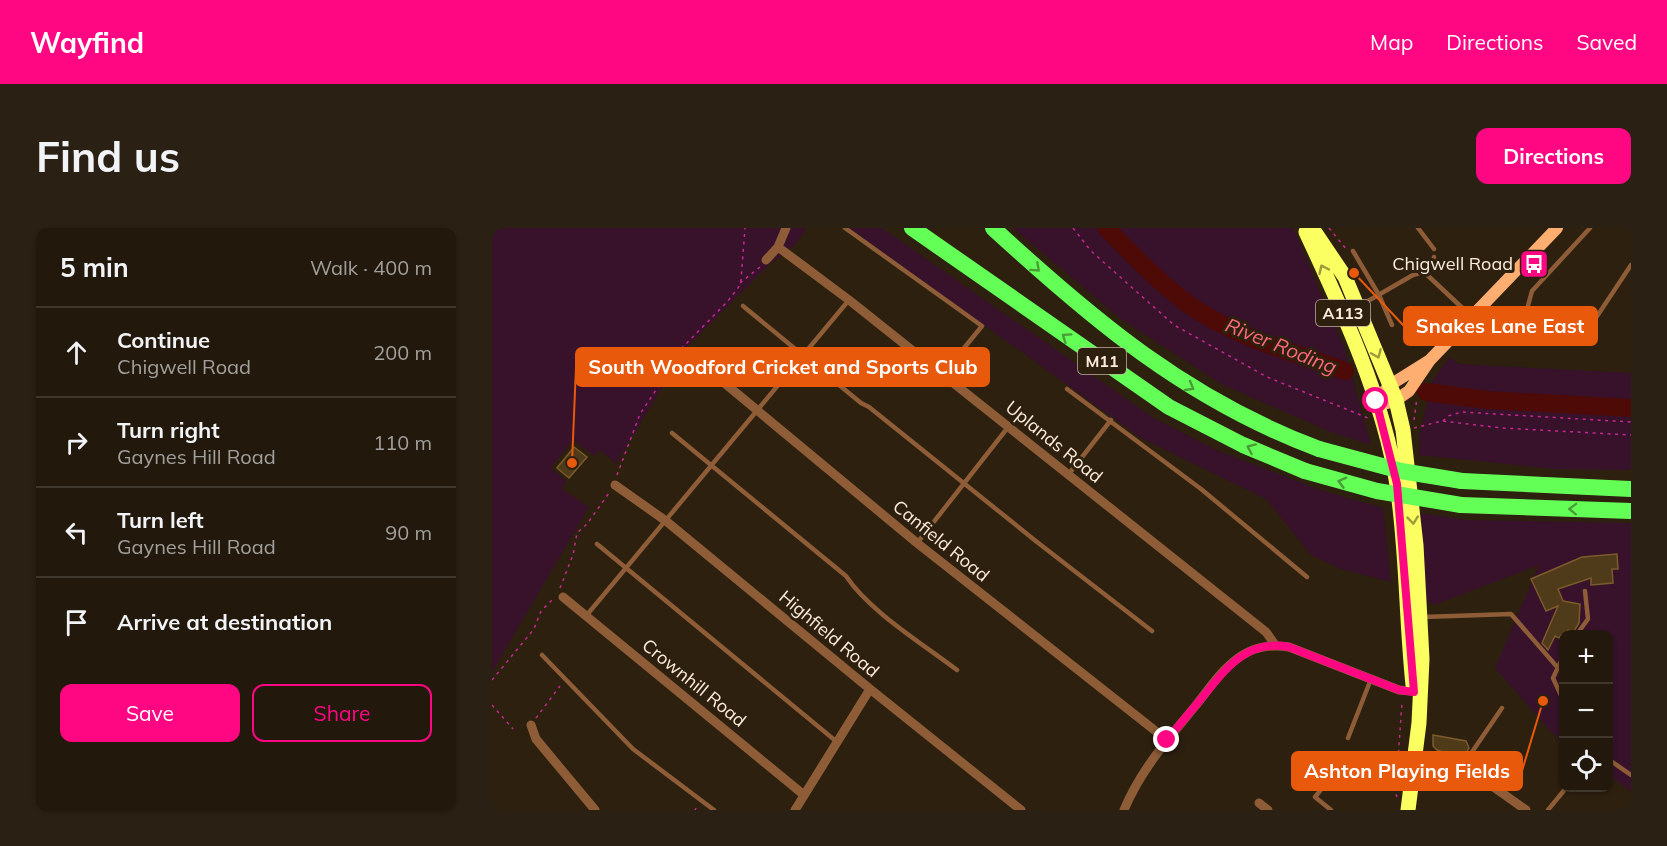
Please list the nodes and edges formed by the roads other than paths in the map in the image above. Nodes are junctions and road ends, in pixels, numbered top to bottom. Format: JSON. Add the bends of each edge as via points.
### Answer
{"nodes":[{"id":1,"x":786,"y":228,"type":"edge"},
{"id":2,"x":845,"y":228,"type":"edge"},
{"id":3,"x":912,"y":228,"type":"edge"},
{"id":4,"x":993,"y":228,"type":"edge"},
{"id":5,"x":1304,"y":228,"type":"edge"},
{"id":6,"x":1312,"y":228,"type":"edge"},
{"id":7,"x":1418,"y":228,"type":"edge"},
{"id":8,"x":1590,"y":228,"type":"edge"},
{"id":9,"x":1551,"y":230,"type":"edge"},
{"id":10,"x":778,"y":247,"type":"junction"},
{"id":11,"x":1434,"y":249,"type":"dead end"},
{"id":12,"x":1353,"y":251,"type":"road end"},
{"id":13,"x":1434,"y":256,"type":"dead end"},
{"id":14,"x":766,"y":260,"type":"road end"},
{"id":15,"x":1631,"y":265,"type":"edge"},
{"id":16,"x":1424,"y":272,"type":"junction"},
{"id":17,"x":1379,"y":295,"type":"junction"},
{"id":18,"x":849,"y":300,"type":"junction"},
{"id":19,"x":743,"y":306,"type":"dead end"},
{"id":20,"x":1358,"y":307,"type":"junction"},
{"id":21,"x":1473,"y":315,"type":"junction"},
{"id":22,"x":1392,"y":325,"type":"dead end"},
{"id":23,"x":1527,"y":340,"type":"junction"},
{"id":24,"x":802,"y":355,"type":"junction"},
{"id":25,"x":1430,"y":360,"type":"junction"},
{"id":26,"x":699,"y":362,"type":"dead end"},
{"id":27,"x":942,"y":375,"type":"junction"},
{"id":28,"x":1390,"y":385,"type":"junction"},
{"id":29,"x":1067,"y":388,"type":"dead end"},
{"id":30,"x":1396,"y":400,"type":"junction"},
{"id":31,"x":1376,"y":401,"type":"junction"},
{"id":32,"x":757,"y":411,"type":"junction"},
{"id":33,"x":1111,"y":420,"type":"junction"},
{"id":34,"x":1009,"y":426,"type":"junction"},
{"id":35,"x":672,"y":432,"type":"dead end"},
{"id":36,"x":712,"y":465,"type":"junction"},
{"id":37,"x":1068,"y":475,"type":"junction"},
{"id":38,"x":964,"y":483,"type":"junction"},
{"id":39,"x":614,"y":484,"type":"road end"},
{"id":40,"x":1631,"y":489,"type":"edge"},
{"id":41,"x":1631,"y":511,"type":"edge"},
{"id":42,"x":666,"y":521,"type":"junction"},
{"id":43,"x":917,"y":543,"type":"junction"},
{"id":44,"x":597,"y":544,"type":"dead end"},
{"id":45,"x":626,"y":568,"type":"junction"},
{"id":46,"x":1307,"y":577,"type":"dead end"},
{"id":47,"x":1585,"y":591,"type":"dead end"},
{"id":48,"x":560,"y":594,"type":"road end"},
{"id":49,"x":586,"y":616,"type":"junction"},
{"id":50,"x":1421,"y":617,"type":"junction"},
{"id":51,"x":1580,"y":630,"type":"edge"},
{"id":52,"x":1152,"y":632,"type":"dead end"},
{"id":53,"x":1276,"y":646,"type":"junction"},
{"id":54,"x":1411,"y":650,"type":"junction"},
{"id":55,"x":542,"y":655,"type":"dead end"},
{"id":56,"x":1558,"y":668,"type":"joint"},
{"id":57,"x":957,"y":670,"type":"dead end"},
{"id":58,"x":1371,"y":679,"type":"junction"},
{"id":59,"x":870,"y":689,"type":"junction"},
{"id":60,"x":1417,"y":692,"type":"junction"},
{"id":61,"x":1559,"y":692,"type":"edge"},
{"id":62,"x":1502,"y":708,"type":"dead end"},
{"id":63,"x":531,"y":725,"type":"road end"},
{"id":64,"x":1348,"y":738,"type":"dead end"},
{"id":65,"x":1167,"y":740,"type":"junction"},
{"id":66,"x":837,"y":742,"type":"junction"},
{"id":67,"x":1415,"y":755,"type":"junction"},
{"id":68,"x":1613,"y":762,"type":"edge"},
{"id":69,"x":1341,"y":765,"type":"dead end"},
{"id":70,"x":1464,"y":766,"type":"junction"},
{"id":71,"x":1631,"y":775,"type":"edge"},
{"id":72,"x":1563,"y":792,"type":"edge"},
{"id":73,"x":804,"y":795,"type":"junction"},
{"id":74,"x":1259,"y":803,"type":"dead end"},
{"id":75,"x":1125,"y":809,"type":"edge"},
{"id":76,"x":595,"y":810,"type":"edge"},
{"id":77,"x":714,"y":810,"type":"edge"},
{"id":78,"x":795,"y":810,"type":"edge"},
{"id":79,"x":1021,"y":810,"type":"edge"},
{"id":80,"x":1268,"y":810,"type":"edge"},
{"id":81,"x":1331,"y":810,"type":"edge"},
{"id":82,"x":1408,"y":810,"type":"edge"},
{"id":83,"x":1526,"y":810,"type":"edge"},
{"id":84,"x":1548,"y":810,"type":"edge"}],
"edges":[{"from":1,"to":10,"type":"street"},
{"from":2,"to":27,"type":"lane","via":[[982,326]]},
{"from":41,"to":3,"type":"highway","number":"M11","one_way":true,"bridge":true,"via":[[1461,505],[1377,491],[1305,471],[1169,407]]},
{"from":4,"to":40,"type":"highway","number":"M11","one_way":true,"bridge":true,"via":[[1118,336],[1181,381],[1284,436],[1401,471],[1462,481]]},
{"from":31,"to":5,"type":"main road","number":"A113","one_way":true,"via":[[1341,306]]},
{"from":6,"to":20,"type":"main road","number":"A113","via":[[1345,278]]},
{"from":7,"to":11,"type":"lane"},
{"from":8,"to":23,"type":"lane","via":[[1532,291],[1526,313]]},
{"from":9,"to":21,"type":"street"},
{"from":10,"to":14,"type":"street"},
{"from":10,"to":18,"type":"street","name":"Uplands Road"},
{"from":12,"to":17,"type":"lane"},
{"from":13,"to":16,"type":"lane"},
{"from":15,"to":23,"type":"lane","via":[[1580,342]]},
{"from":16,"to":17,"type":"lane"},
{"from":16,"to":21,"type":"lane"},
{"from":17,"to":20,"type":"lane"},
{"from":17,"to":22,"type":"lane"},
{"from":18,"to":24,"type":"lane"},
{"from":18,"to":27,"type":"street","name":"Uplands Road"},
{"from":19,"to":24,"type":"lane"},
{"from":20,"to":28,"type":"main road","number":"A113","one_way":true},
{"from":21,"to":23,"type":"lane","via":[[1506,339]]},
{"from":21,"to":25,"type":"street"},
{"from":24,"to":32,"type":"lane"},
{"from":24,"to":38,"type":"lane"},
{"from":25,"to":28,"type":"street"},
{"from":25,"to":30,"type":"street","via":[[1409,391]]},
{"from":26,"to":32,"type":"street","name":"Canfield Road"},
{"from":27,"to":34,"type":"street","name":"Uplands Road"},
{"from":28,"to":30,"type":"main road","number":"A113"},
{"from":28,"to":31,"type":"street"},
{"from":29,"to":33,"type":"lane"},
{"from":30,"to":31,"type":"street","via":[[1386,404]]},
{"from":30,"to":50,"type":"main road","number":"A113","one_way":true,"via":[[1405,442]]},
{"from":31,"to":54,"type":"main road","number":"A113","via":[[1397,484]]},
{"from":32,"to":36,"type":"lane"},
{"from":32,"to":43,"type":"street","name":"Canfield Road"},
{"from":33,"to":37,"type":"lane"},
{"from":33,"to":46,"type":"lane"},
{"from":34,"to":37,"type":"street","name":"Uplands Road"},
{"from":34,"to":38,"type":"lane"},
{"from":35,"to":36,"type":"lane"},
{"from":36,"to":42,"type":"lane"},
{"from":36,"to":57,"type":"lane","via":[[846,576],[902,631]]},
{"from":37,"to":53,"type":"street","name":"Uplands Road","via":[[1266,632]]},
{"from":38,"to":43,"type":"lane"},
{"from":38,"to":52,"type":"lane"},
{"from":39,"to":42,"type":"street","name":"Highfield Road"},
{"from":42,"to":45,"type":"lane"},
{"from":42,"to":59,"type":"street","name":"Highfield Road"},
{"from":43,"to":65,"type":"street","name":"Canfield Road"},
{"from":44,"to":45,"type":"lane"},
{"from":45,"to":49,"type":"lane"},
{"from":45,"to":66,"type":"lane"},
{"from":47,"to":51,"type":"lane","via":[[1588,619]]},
{"from":48,"to":49,"type":"street","name":"Crownhill Road"},
{"from":49,"to":73,"type":"street","name":"Crownhill Road"},
{"from":50,"to":54,"type":"lane","via":[[1417,617],[1417,639]]},
{"from":50,"to":56,"type":"lane","via":[[1511,614]]},
{"from":50,"to":60,"type":"main road","number":"A113"},
{"from":53,"to":58,"type":"street","via":[[1289,647]]},
{"from":53,"to":65,"type":"street","via":[[1257,648],[1230,664]]},
{"from":54,"to":60,"type":"main road","number":"A113"},
{"from":55,"to":77,"type":"lane","via":[[633,749]]},
{"from":56,"to":61,"type":"lane","via":[[1553,678]]},
{"from":58,"to":60,"type":"street"},
{"from":58,"to":64,"type":"lane"},
{"from":59,"to":66,"type":"street"},
{"from":59,"to":79,"type":"street","name":"Highfield Road"},
{"from":60,"to":67,"type":"main road","number":"A113"},
{"from":62,"to":70,"type":"lane"},
{"from":63,"to":76,"type":"street","via":[[536,739]]},
{"from":65,"to":75,"type":"street","via":[[1147,765]]},
{"from":66,"to":73,"type":"street"},
{"from":67,"to":70,"type":"street"},
{"from":67,"to":82,"type":"main road","number":"A113"},
{"from":68,"to":71,"type":"lane"},
{"from":69,"to":81,"type":"lane","via":[[1315,797]]},
{"from":70,"to":83,"type":"street"},
{"from":72,"to":84,"type":"lane"},
{"from":73,"to":78,"type":"street"},
{"from":74,"to":80,"type":"street"}]}
